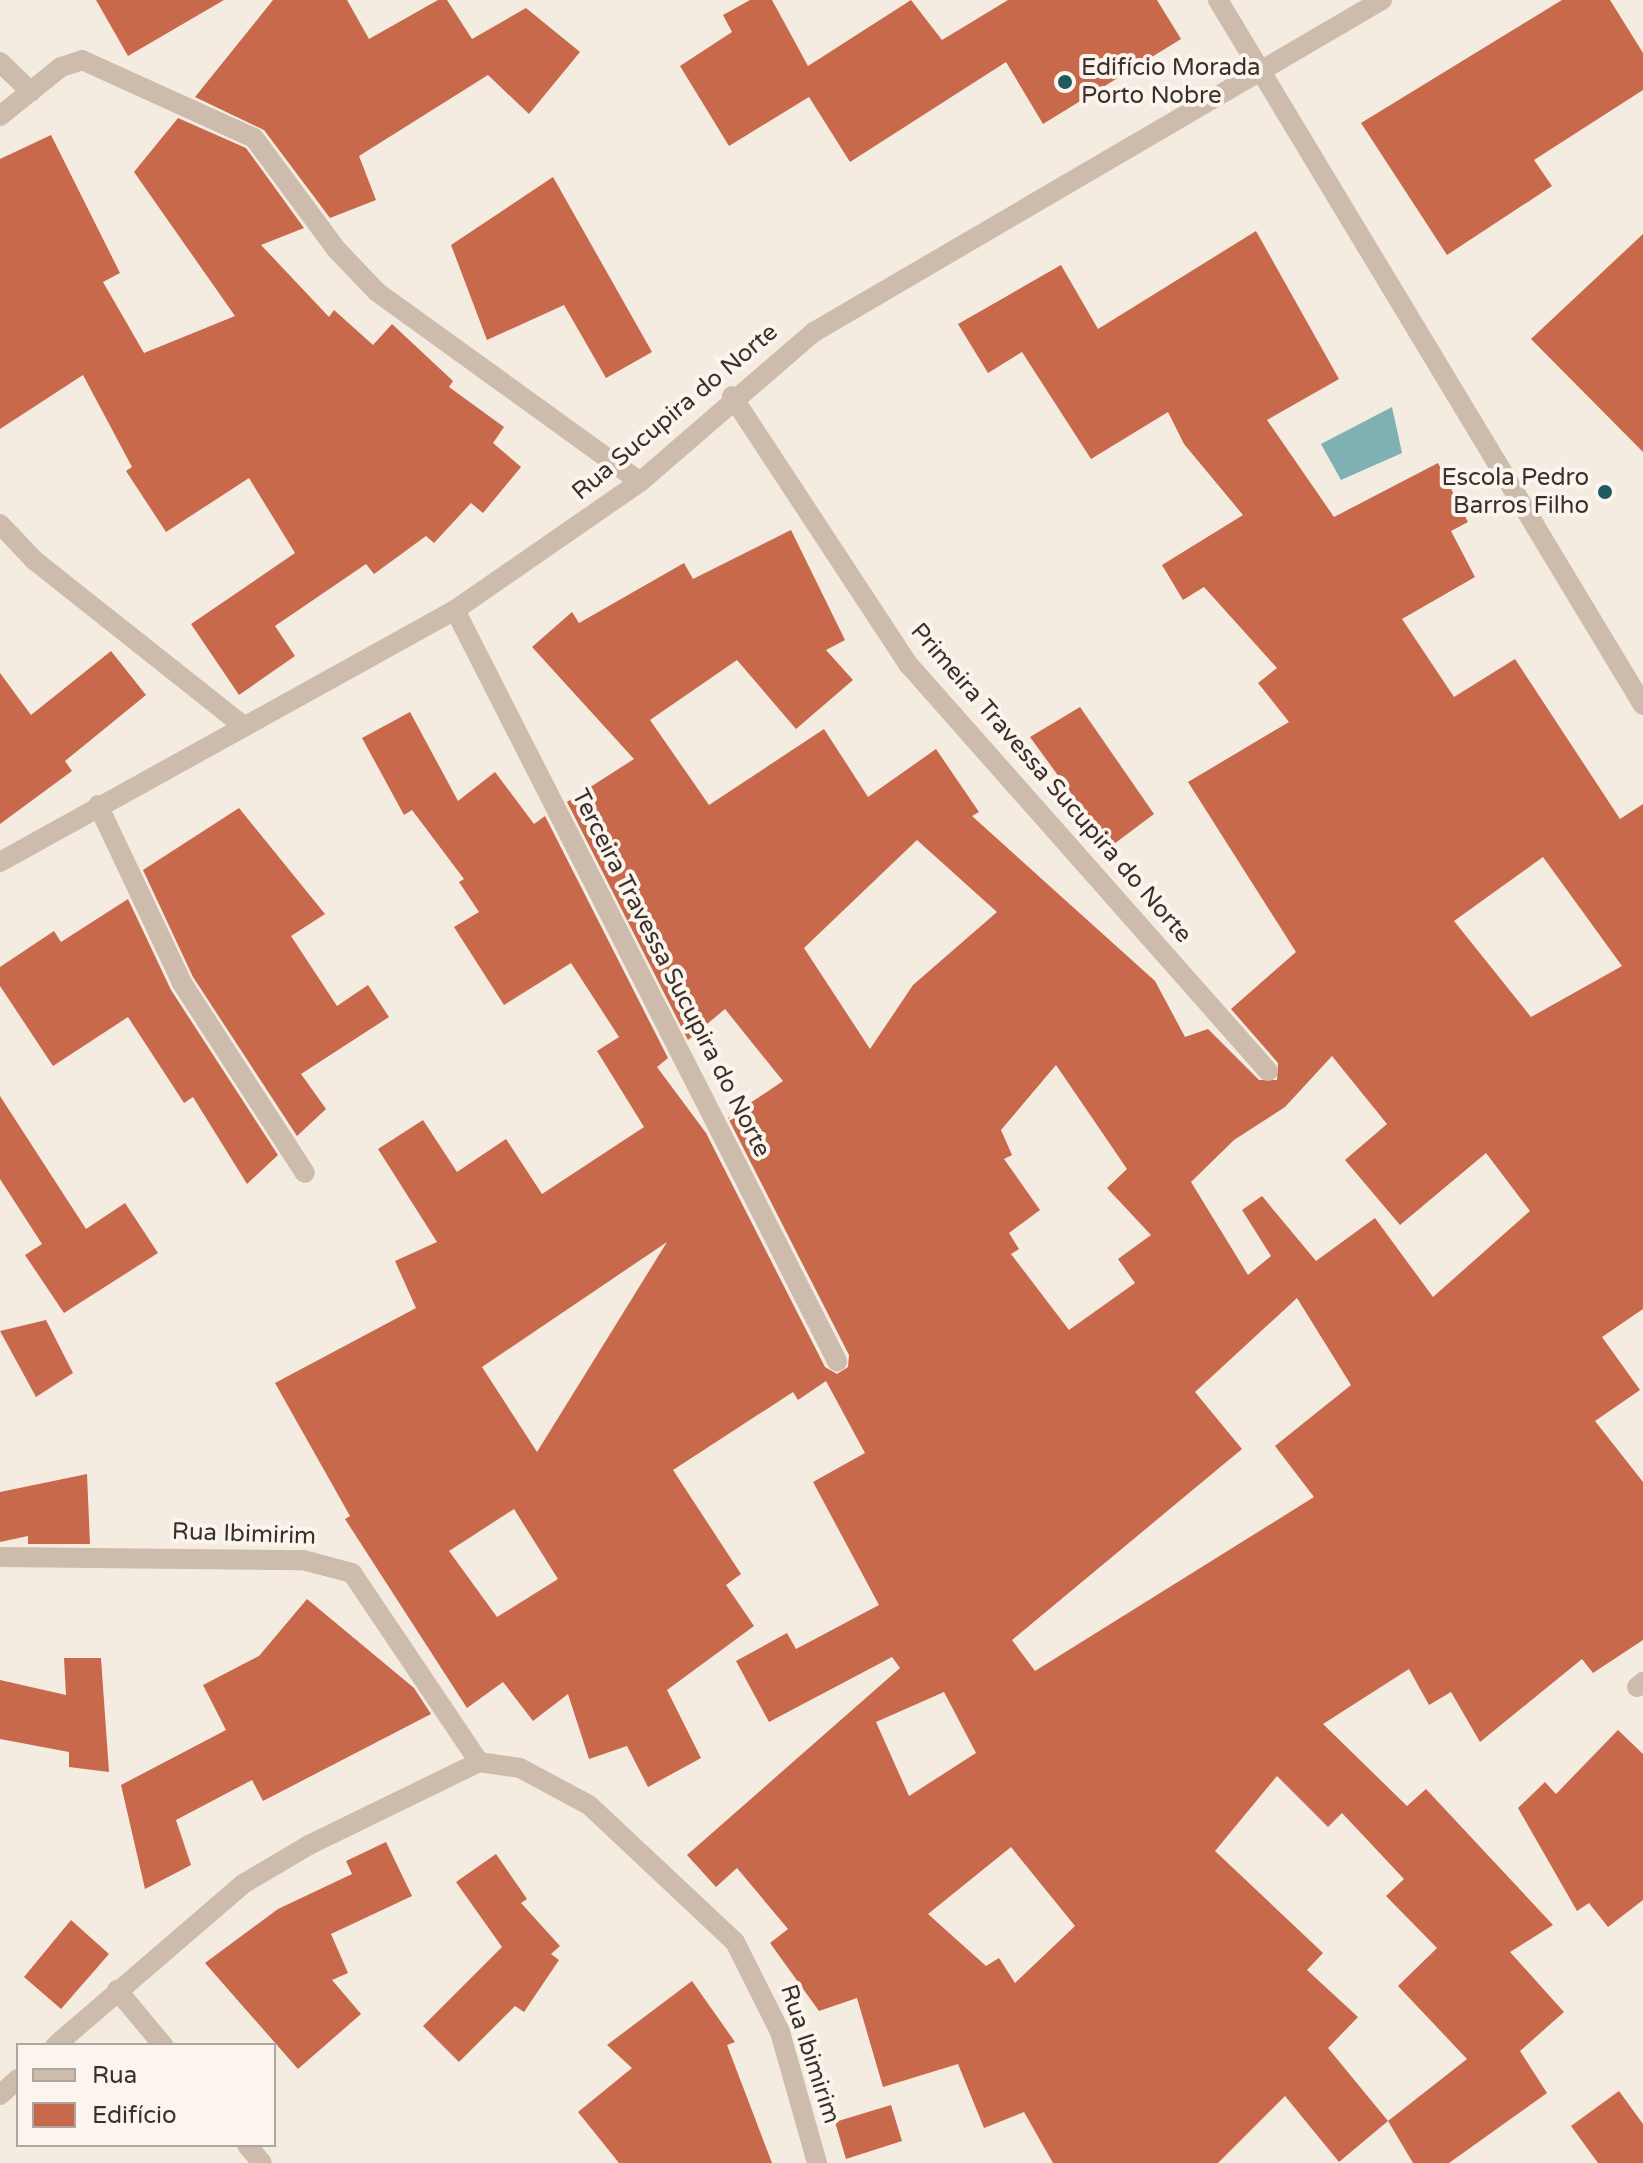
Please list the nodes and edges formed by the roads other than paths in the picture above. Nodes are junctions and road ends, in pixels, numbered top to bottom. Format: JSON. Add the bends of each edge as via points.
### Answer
{"nodes":[{"id":1,"x":1218,"y":0,"type":"edge"},
{"id":2,"x":1382,"y":0,"type":"edge"},
{"id":3,"x":0,"y":62,"type":"edge"},
{"id":4,"x":1257,"y":69,"type":"junction"},
{"id":5,"x":31,"y":92,"type":"junction"},
{"id":6,"x":0,"y":116,"type":"edge"},
{"id":7,"x":732,"y":396,"type":"junction"},
{"id":8,"x":640,"y":482,"type":"junction"},
{"id":9,"x":0,"y":524,"type":"edge"},
{"id":10,"x":455,"y":610,"type":"junction"},
{"id":11,"x":1643,"y":705,"type":"edge"},
{"id":12,"x":240,"y":723,"type":"junction"},
{"id":13,"x":98,"y":805,"type":"junction"},
{"id":14,"x":0,"y":862,"type":"edge"},
{"id":15,"x":1268,"y":1071,"type":"dead end"},
{"id":16,"x":305,"y":1173,"type":"dead end"},
{"id":17,"x":837,"y":1361,"type":"dead end"},
{"id":18,"x":0,"y":1557,"type":"edge"},
{"id":19,"x":483,"y":1763,"type":"junction"},
{"id":20,"x":117,"y":1990,"type":"junction"},
{"id":21,"x":58,"y":2043,"type":"edge"},
{"id":22,"x":161,"y":2043,"type":"edge"},
{"id":23,"x":16,"y":2081,"type":"edge"},
{"id":24,"x":0,"y":2095,"type":"edge"},
{"id":25,"x":249,"y":2147,"type":"edge"},
{"id":26,"x":262,"y":2163,"type":"edge"},
{"id":27,"x":817,"y":2163,"type":"edge"}],
"edges":[{"from":1,"to":4,"type":"street"},
{"from":2,"to":4,"type":"street","name":"Rua Sucupira do Norte"},
{"from":3,"to":5,"type":"street"},
{"from":4,"to":7,"type":"street","name":"Rua Sucupira do Norte","via":[[827,324]]},
{"from":4,"to":11,"type":"street"},
{"from":5,"to":6,"type":"street"},
{"from":5,"to":8,"type":"street","via":[[61,67],[99,64],[254,138],[336,249],[377,292]]},
{"from":7,"to":8,"type":"street","name":"Rua Sucupira do Norte"},
{"from":7,"to":15,"type":"street","name":"Primeira Travessa Sucupira do Norte","via":[[909,665]]},
{"from":8,"to":10,"type":"street","name":"Rua Sucupira do Norte"},
{"from":9,"to":12,"type":"street","via":[[34,560]]},
{"from":10,"to":12,"type":"street","name":"Rua Sucupira do Norte"},
{"from":10,"to":17,"type":"street","name":"Terceira Travessa Sucupira do Norte"},
{"from":12,"to":13,"type":"street","name":"Rua Sucupira do Norte"},
{"from":13,"to":14,"type":"street","name":"Rua Sucupira do Norte"},
{"from":13,"to":16,"type":"street","via":[[182,983]]},
{"from":18,"to":19,"type":"street","name":"Rua Ibimirim","via":[[303,1560],[352,1573]]},
{"from":19,"to":20,"type":"street","via":[[430,1780],[377,1816],[309,1845],[243,1884]]},
{"from":19,"to":27,"type":"street","name":"Rua Ibimirim","via":[[558,1783],[589,1805],[735,1942],[780,2032]]},
{"from":20,"to":21,"type":"street"},
{"from":20,"to":22,"type":"street"},
{"from":23,"to":24,"type":"street"},
{"from":25,"to":26,"type":"street"}]}
